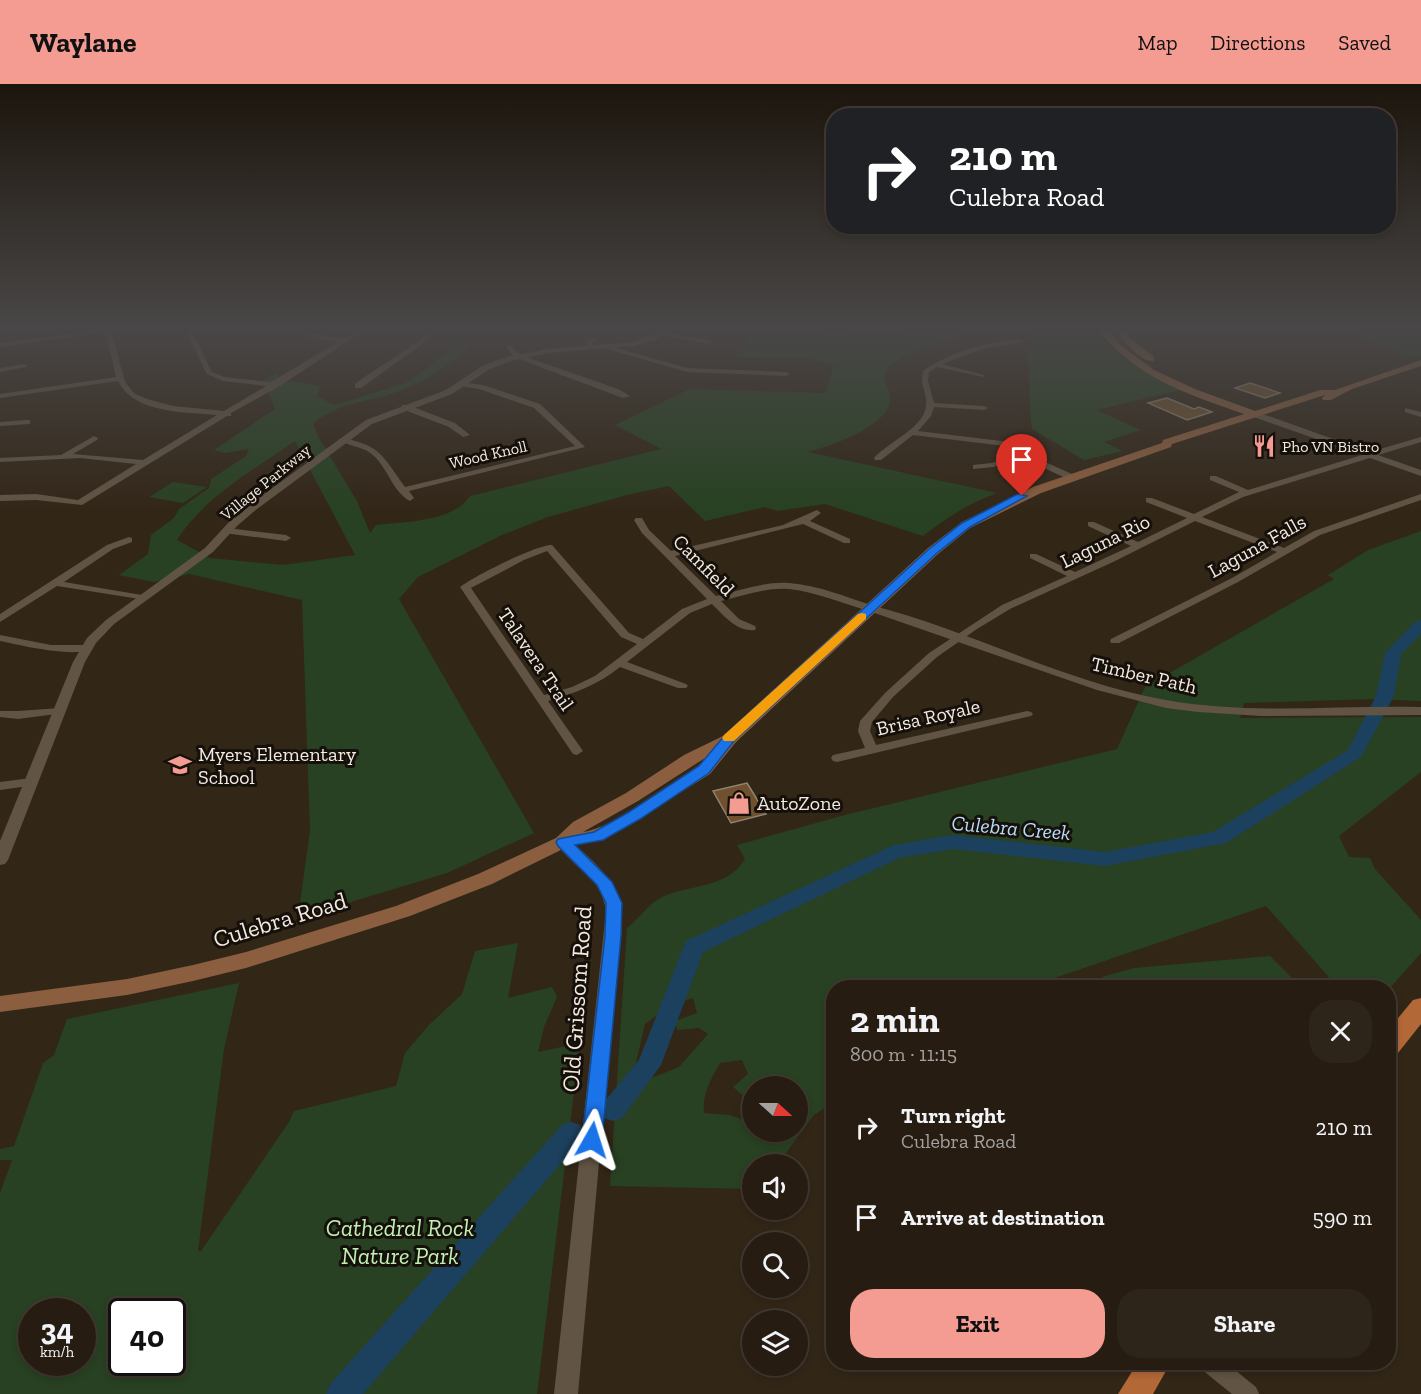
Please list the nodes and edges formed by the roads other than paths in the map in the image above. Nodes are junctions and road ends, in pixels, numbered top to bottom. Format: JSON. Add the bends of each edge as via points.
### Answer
{"nodes":[{"id":1,"x":39,"y":390,"type":"edge"},
{"id":2,"x":127,"y":390,"type":"edge"},
{"id":3,"x":267,"y":390,"type":"edge"},
{"id":4,"x":450,"y":390,"type":"edge"},
{"id":5,"x":489,"y":390,"type":"edge"},
{"id":6,"x":614,"y":390,"type":"edge"},
{"id":7,"x":926,"y":390,"type":"edge"},
{"id":8,"x":1191,"y":390,"type":"edge"},
{"id":9,"x":1207,"y":390,"type":"edge"},
{"id":10,"x":1342,"y":390,"type":"edge"},
{"id":11,"x":0,"y":396,"type":"edge"},
{"id":12,"x":626,"y":396,"type":"dead end"},
{"id":13,"x":931,"y":405,"type":"junction"},
{"id":14,"x":405,"y":407,"type":"junction"},
{"id":15,"x":984,"y":408,"type":"dead end"},
{"id":16,"x":1408,"y":411,"type":"dead end"},
{"id":17,"x":228,"y":414,"type":"junction"},
{"id":18,"x":1263,"y":414,"type":"junction"},
{"id":19,"x":1421,"y":415,"type":"edge"},
{"id":20,"x":27,"y":422,"type":"dead end"},
{"id":21,"x":0,"y":423,"type":"edge"},
{"id":22,"x":910,"y":432,"type":"junction"},
{"id":23,"x":466,"y":435,"type":"dead end"},
{"id":24,"x":94,"y":438,"type":"dead end"},
{"id":25,"x":1421,"y":439,"type":"edge"},
{"id":26,"x":343,"y":440,"type":"junction"},
{"id":27,"x":1370,"y":454,"type":"junction"},
{"id":28,"x":1022,"y":455,"type":"junction"},
{"id":29,"x":64,"y":456,"type":"junction"},
{"id":30,"x":878,"y":458,"type":"dead end"},
{"id":31,"x":0,"y":460,"type":"edge"},
{"id":32,"x":146,"y":463,"type":"junction"},
{"id":33,"x":976,"y":467,"type":"dead end"},
{"id":34,"x":1421,"y":473,"type":"edge"},
{"id":35,"x":1071,"y":477,"type":"junction"},
{"id":36,"x":1213,"y":478,"type":"dead end"},
{"id":37,"x":402,"y":490,"type":"junction"},
{"id":38,"x":1248,"y":493,"type":"junction"},
{"id":39,"x":1421,"y":496,"type":"edge"},
{"id":40,"x":0,"y":498,"type":"edge"},
{"id":41,"x":410,"y":498,"type":"dead end"},
{"id":42,"x":1149,"y":500,"type":"dead end"},
{"id":43,"x":817,"y":513,"type":"dead end"},
{"id":44,"x":1194,"y":517,"type":"junction"},
{"id":45,"x":639,"y":520,"type":"dead end"},
{"id":46,"x":803,"y":521,"type":"junction"},
{"id":47,"x":1091,"y":524,"type":"dead end"},
{"id":48,"x":227,"y":531,"type":"junction"},
{"id":49,"x":286,"y":538,"type":"dead end"},
{"id":50,"x":129,"y":540,"type":"dead end"},
{"id":51,"x":847,"y":541,"type":"dead end"},
{"id":52,"x":1138,"y":546,"type":"junction"},
{"id":53,"x":1285,"y":552,"type":"junction"},
{"id":54,"x":668,"y":555,"type":"junction"},
{"id":55,"x":1033,"y":556,"type":"dead end"},
{"id":56,"x":1075,"y":576,"type":"junction"},
{"id":57,"x":54,"y":583,"type":"junction"},
{"id":58,"x":142,"y":598,"type":"junction"},
{"id":59,"x":714,"y":600,"type":"junction"},
{"id":60,"x":870,"y":608,"type":"junction"},
{"id":61,"x":0,"y":619,"type":"edge"},
{"id":62,"x":751,"y":628,"type":"dead end"},
{"id":63,"x":959,"y":636,"type":"junction"},
{"id":64,"x":0,"y":638,"type":"edge"},
{"id":65,"x":1116,"y":641,"type":"dead end"},
{"id":66,"x":644,"y":643,"type":"junction"},
{"id":67,"x":87,"y":648,"type":"junction"},
{"id":68,"x":619,"y":663,"type":"junction"},
{"id":69,"x":682,"y":686,"type":"dead end"},
{"id":70,"x":541,"y":699,"type":"junction"},
{"id":71,"x":60,"y":711,"type":"junction"},
{"id":72,"x":1421,"y":711,"type":"edge"},
{"id":73,"x":0,"y":714,"type":"edge"},
{"id":74,"x":1027,"y":714,"type":"dead end"},
{"id":75,"x":872,"y":750,"type":"junction"},
{"id":76,"x":576,"y":751,"type":"dead end"},
{"id":77,"x":837,"y":758,"type":"dead end"},
{"id":78,"x":31,"y":782,"type":"junction"},
{"id":79,"x":0,"y":786,"type":"edge"},
{"id":80,"x":563,"y":842,"type":"junction"},
{"id":81,"x":0,"y":860,"type":"edge"},
{"id":82,"x":0,"y":1004,"type":"edge"},
{"id":83,"x":1421,"y":1007,"type":"edge"},
{"id":84,"x":1396,"y":1037,"type":"edge"},
{"id":85,"x":1150,"y":1370,"type":"edge"},
{"id":86,"x":1218,"y":1370,"type":"edge"},
{"id":87,"x":566,"y":1394,"type":"edge"},
{"id":88,"x":1134,"y":1394,"type":"edge"},
{"id":89,"x":1249,"y":1394,"type":"edge"}],
"edges":[{"from":1,"to":11,"type":"street"},
{"from":2,"to":17,"type":"street","via":[[143,401]]},
{"from":3,"to":17,"type":"street"},
{"from":4,"to":14,"type":"street","name":"Village Parkway"},
{"from":5,"to":37,"type":"street","name":"Wood Knoll","via":[[537,406],[581,447]]},
{"from":6,"to":12,"type":"street"},
{"from":7,"to":13,"type":"street"},
{"from":8,"to":18,"type":"main road"},
{"from":9,"to":18,"type":"main road"},
{"from":10,"to":18,"type":"main road","name":"Culebra Road"},
{"from":13,"to":15,"type":"street"},
{"from":13,"to":22,"type":"street"},
{"from":14,"to":23,"type":"street","via":[[452,424]]},
{"from":14,"to":26,"type":"street","name":"Village Parkway","via":[[369,422]]},
{"from":16,"to":19,"type":"street"},
{"from":17,"to":32,"type":"street"},
{"from":18,"to":27,"type":"street"},
{"from":18,"to":35,"type":"main road","name":"Culebra Road"},
{"from":20,"to":21,"type":"street"},
{"from":22,"to":28,"type":"street","via":[[1007,444]]},
{"from":22,"to":30,"type":"street"},
{"from":24,"to":29,"type":"street"},
{"from":25,"to":27,"type":"street","name":"Laguna Rio"},
{"from":26,"to":37,"type":"street","via":[[376,451]]},
{"from":26,"to":48,"type":"street","name":"Village Parkway"},
{"from":27,"to":34,"type":"street"},
{"from":27,"to":38,"type":"street","name":"Laguna Rio"},
{"from":28,"to":33,"type":"street"},
{"from":28,"to":35,"type":"street"},
{"from":29,"to":31,"type":"street"},
{"from":29,"to":32,"type":"street"},
{"from":32,"to":40,"type":"street","via":[[79,503],[36,497]]},
{"from":35,"to":60,"type":"main road","name":"Culebra Road","via":[[966,525]]},
{"from":36,"to":38,"type":"street"},
{"from":37,"to":41,"type":"street"},
{"from":38,"to":44,"type":"street","name":"Laguna Rio"},
{"from":39,"to":53,"type":"street","name":"Laguna Falls","via":[[1338,525]]},
{"from":42,"to":44,"type":"street"},
{"from":43,"to":46,"type":"street"},
{"from":44,"to":52,"type":"street","name":"Laguna Rio"},
{"from":44,"to":53,"type":"street"},
{"from":45,"to":54,"type":"street","name":"Camfield"},
{"from":46,"to":51,"type":"street"},
{"from":46,"to":54,"type":"street"},
{"from":47,"to":52,"type":"street"},
{"from":48,"to":49,"type":"street"},
{"from":48,"to":58,"type":"street","name":"Village Parkway","via":[[209,550]]},
{"from":50,"to":57,"type":"street","via":[[110,546]]},
{"from":52,"to":56,"type":"street","name":"Laguna Rio"},
{"from":53,"to":65,"type":"street","name":"Laguna Falls"},
{"from":54,"to":59,"type":"street","name":"Camfield"},
{"from":55,"to":56,"type":"street"},
{"from":56,"to":63,"type":"street","name":"Laguna Rio","via":[[1006,607]]},
{"from":57,"to":58,"type":"street"},
{"from":57,"to":61,"type":"street"},
{"from":58,"to":67,"type":"street","name":"Village Parkway","via":[[110,622]]},
{"from":59,"to":60,"type":"street","via":[[788,586]]},
{"from":59,"to":62,"type":"street","name":"Camfield","via":[[735,621]]},
{"from":59,"to":66,"type":"street","via":[[686,611]]},
{"from":60,"to":63,"type":"street","name":"Timber Path"},
{"from":60,"to":80,"type":"main road","name":"Culebra Road","via":[[730,738],[704,770],[598,836]]},
{"from":63,"to":72,"type":"street","name":"Timber Path","via":[[1089,684],[1166,704],[1244,712]]},
{"from":63,"to":75,"type":"street","name":"Laguna Rio","via":[[909,676],[866,721],[864,731]]},
{"from":64,"to":67,"type":"street","via":[[51,648]]},
{"from":66,"to":68,"type":"street"},
{"from":66,"to":70,"type":"street","name":"Talavera Trail","via":[[625,635],[549,547],[465,586]]},
{"from":67,"to":71,"type":"street","name":"Village Parkway"},
{"from":68,"to":69,"type":"street"},
{"from":68,"to":70,"type":"street","via":[[590,683]]},
{"from":70,"to":76,"type":"street","name":"Talavera Trail"},
{"from":71,"to":73,"type":"street"},
{"from":71,"to":78,"type":"street","name":"Village Parkway"},
{"from":74,"to":75,"type":"street","name":"Brisa Royale"},
{"from":75,"to":77,"type":"street","name":"Brisa Royale"},
{"from":78,"to":79,"type":"street"},
{"from":78,"to":81,"type":"street","name":"Village Parkway"},
{"from":80,"to":82,"type":"main road","name":"Culebra Road","via":[[485,879],[403,911],[246,960],[127,987]]},
{"from":80,"to":87,"type":"street","name":"Old Grissom Road","via":[[604,882],[614,911]]},
{"from":83,"to":84,"type":"main road"},
{"from":85,"to":88,"type":"main road"},
{"from":86,"to":89,"type":"street"}]}
